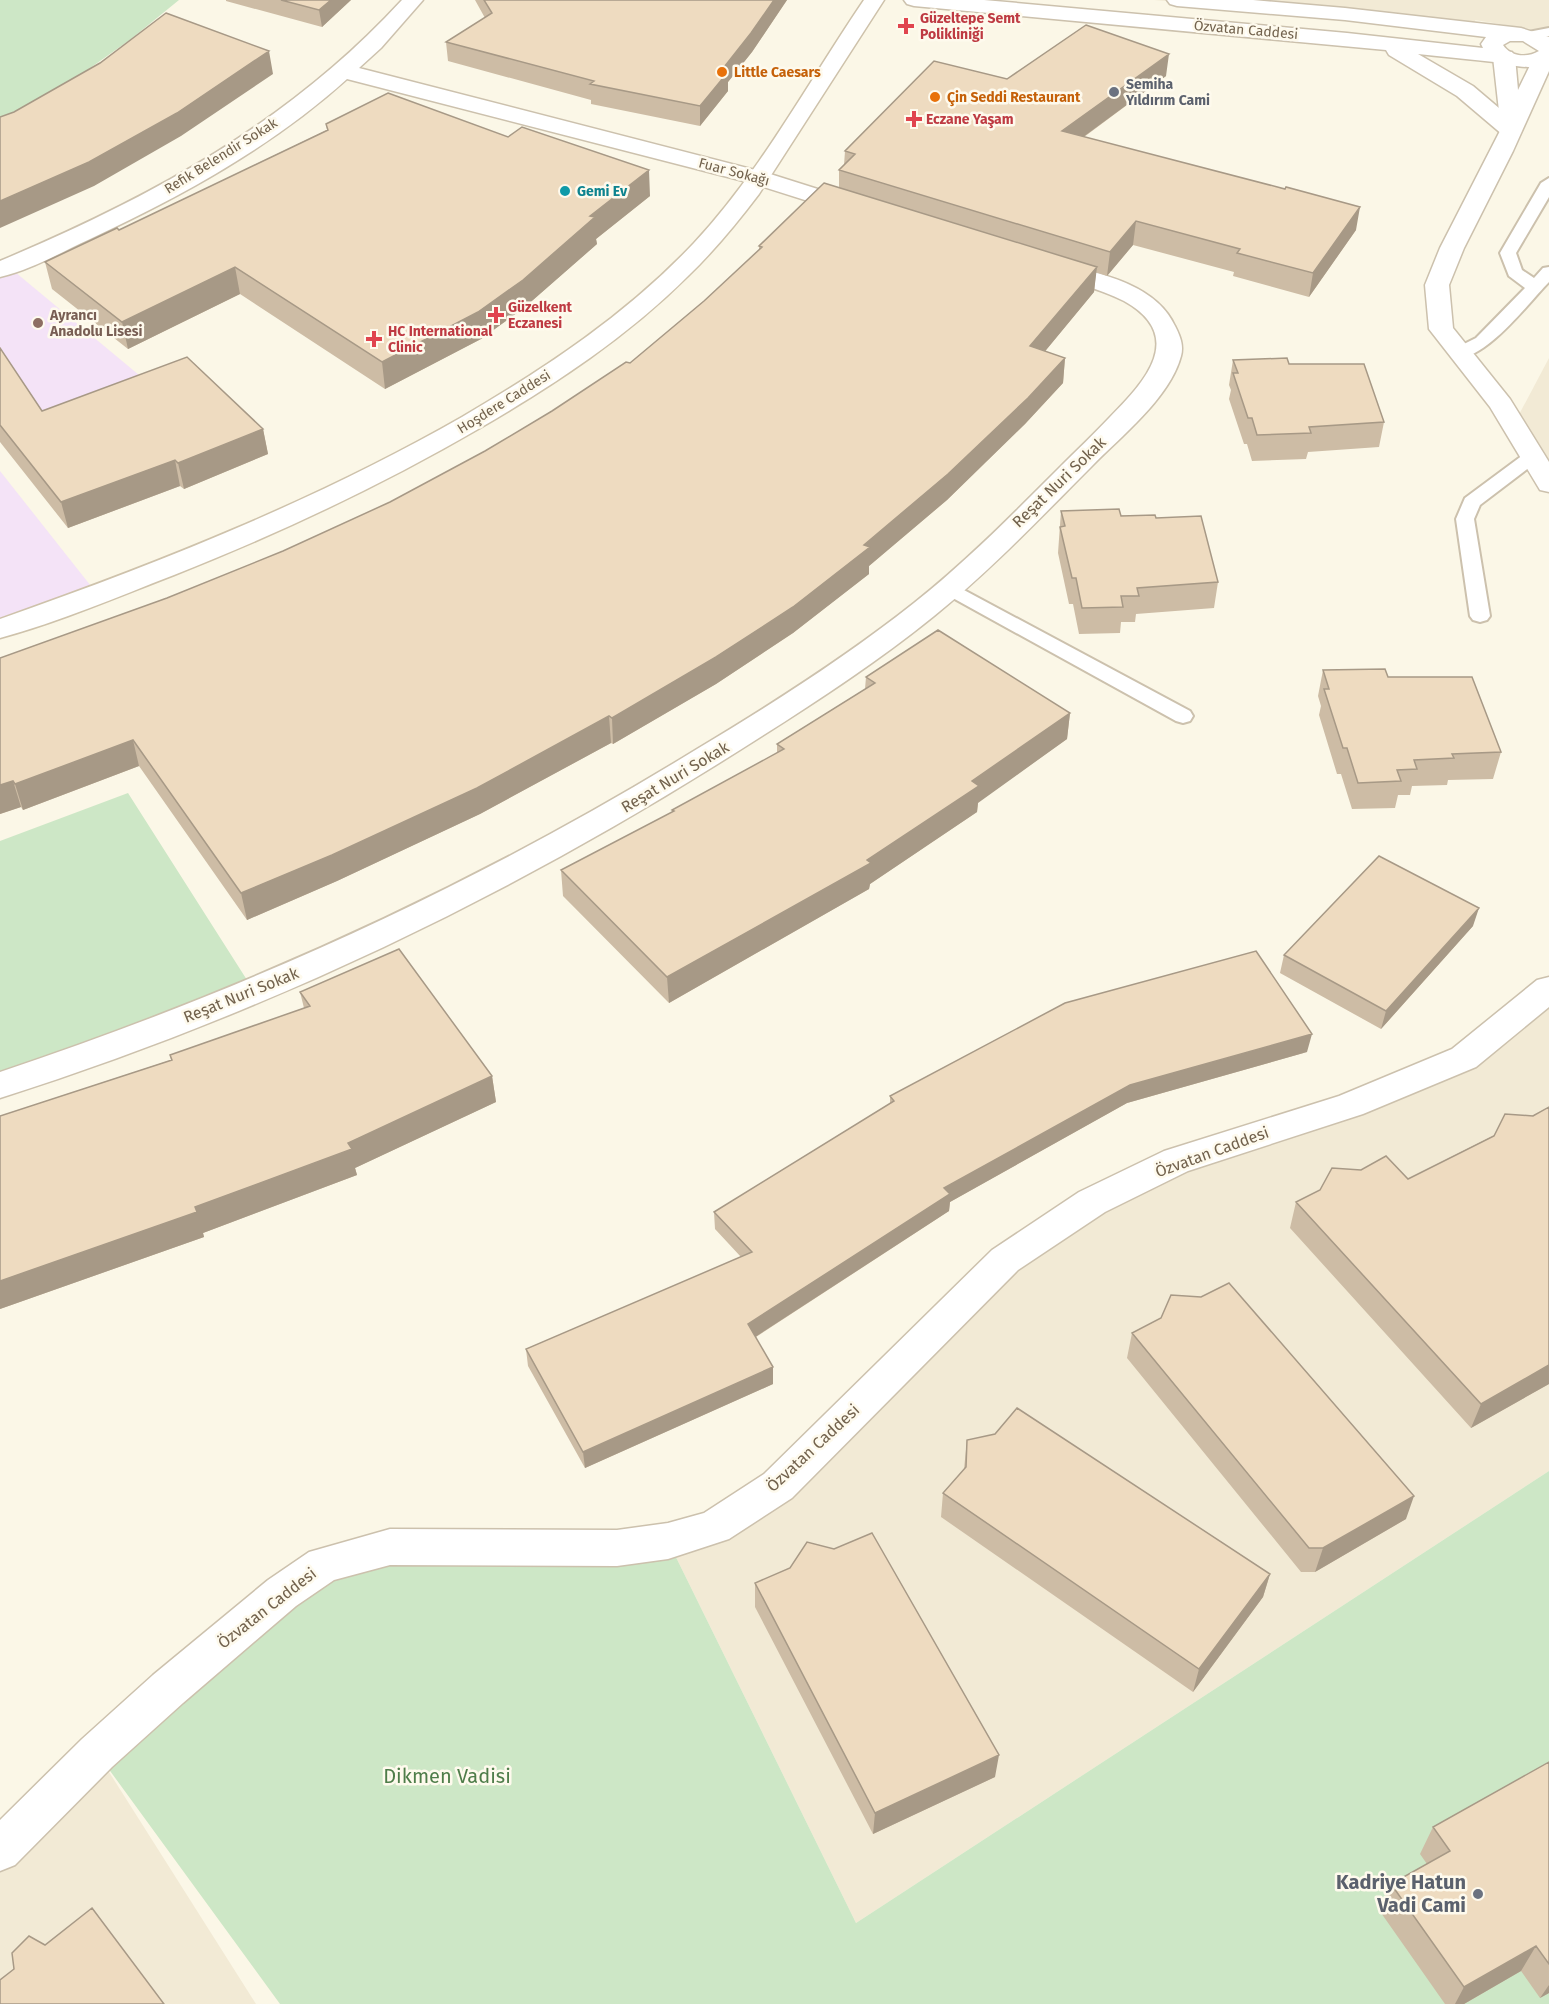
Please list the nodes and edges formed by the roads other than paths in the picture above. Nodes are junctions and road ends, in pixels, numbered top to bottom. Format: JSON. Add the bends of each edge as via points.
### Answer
{"nodes":[{"id":1,"x":414,"y":0,"type":"edge"},
{"id":2,"x":874,"y":0,"type":"edge"},
{"id":3,"x":914,"y":0,"type":"edge"},
{"id":4,"x":1177,"y":0,"type":"edge"},
{"id":5,"x":1532,"y":34,"type":"edge"},
{"id":6,"x":1385,"y":43,"type":"junction"},
{"id":7,"x":1547,"y":53,"type":"edge"},
{"id":8,"x":1504,"y":57,"type":"junction"},
{"id":9,"x":344,"y":71,"type":"junction"},
{"id":10,"x":1511,"y":130,"type":"junction"},
{"id":11,"x":759,"y":178,"type":"junction"},
{"id":12,"x":1549,"y":183,"type":"edge"},
{"id":13,"x":872,"y":213,"type":"edge"},
{"id":14,"x":1030,"y":262,"type":"edge"},
{"id":15,"x":0,"y":270,"type":"edge"},
{"id":16,"x":1549,"y":272,"type":"edge"},
{"id":17,"x":1534,"y":287,"type":"junction"},
{"id":18,"x":1461,"y":353,"type":"junction"},
{"id":19,"x":1533,"y":456,"type":"junction"},
{"id":20,"x":1549,"y":484,"type":"edge"},
{"id":21,"x":950,"y":588,"type":"junction"},
{"id":22,"x":1480,"y":616,"type":"dead end"},
{"id":23,"x":0,"y":629,"type":"edge"},
{"id":24,"x":1183,"y":716,"type":"dead end"},
{"id":25,"x":1549,"y":989,"type":"edge"},
{"id":26,"x":0,"y":1085,"type":"edge"},
{"id":27,"x":0,"y":1850,"type":"edge"}],
"edges":[{"from":1,"to":9,"type":"street","name":"Refik Belendir Sokak"},
{"from":2,"to":11,"type":"street","name":"Hoşdere Caddesi"},
{"from":3,"to":6,"type":"street","name":"Özvatan Caddesi"},
{"from":4,"to":5,"type":"street","name":"Özvatan Caddesi"},
{"from":5,"to":7,"type":"street","via":[[1544,42]]},
{"from":5,"to":8,"type":"street","via":[[1495,40],[1493,49]]},
{"from":6,"to":8,"type":"street","name":"Özvatan Caddesi"},
{"from":6,"to":10,"type":"street","via":[[1465,91]]},
{"from":7,"to":8,"type":"street","name":"Özvatan Caddesi","via":[[1530,62]]},
{"from":7,"to":10,"type":"street"},
{"from":8,"to":10,"type":"street"},
{"from":9,"to":11,"type":"street","name":"Fuar Sokağı"},
{"from":9,"to":15,"type":"street","name":"Refik Belendir Sokak","via":[[262,133],[174,188]]},
{"from":10,"to":18,"type":"street","via":[[1437,285],[1442,329]]},
{"from":11,"to":13,"type":"street","name":"Fuar Sokağı"},
{"from":11,"to":23,"type":"street","name":"Hoşdere Caddesi","via":[[704,246],[647,303],[549,376],[451,435],[339,495],[233,542]]},
{"from":12,"to":17,"type":"lane","via":[[1508,253],[1515,272]]},
{"from":14,"to":21,"type":"street","name":"Reşat Nuri Sokak","via":[[1120,290],[1147,306],[1163,322],[1170,348],[1145,397]]},
{"from":16,"to":17,"type":"lane"},
{"from":17,"to":18,"type":"lane","via":[[1482,342]]},
{"from":18,"to":19,"type":"street","via":[[1501,404]]},
{"from":19,"to":20,"type":"street"},
{"from":19,"to":22,"type":"lane","via":[[1472,502],[1465,519]]},
{"from":21,"to":24,"type":"lane"},
{"from":21,"to":26,"type":"street","name":"Reşat Nuri Sokak","via":[[873,648],[773,715],[661,787],[501,878],[351,950],[254,991]]},
{"from":25,"to":27,"type":"street","name":"Özvatan Caddesi","via":[[1464,1058],[1351,1105],[1176,1161],[1092,1202],[1005,1260],[778,1486],[715,1527],[668,1541],[617,1548],[390,1546],[323,1565],[282,1593],[168,1689]]}]}
